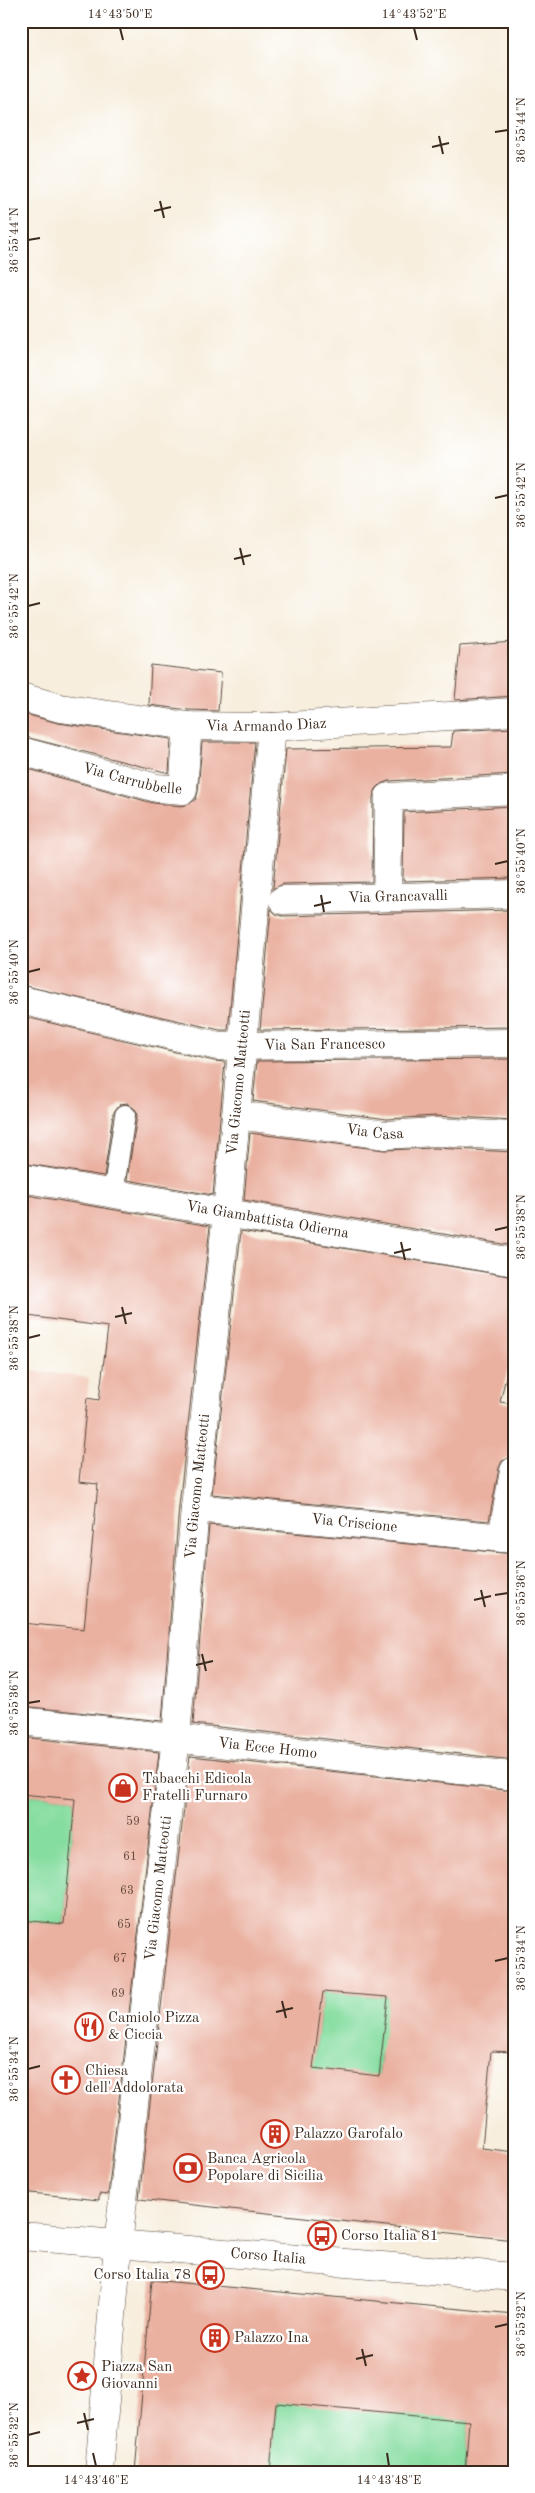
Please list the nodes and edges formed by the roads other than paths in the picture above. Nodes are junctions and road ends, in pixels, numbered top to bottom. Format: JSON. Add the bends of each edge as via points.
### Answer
{"nodes":[{"id":1,"x":21,"y":697,"type":"edge"},
{"id":2,"x":514,"y":712,"type":"edge"},
{"id":3,"x":188,"y":726,"type":"junction"},
{"id":4,"x":272,"y":727,"type":"junction"},
{"id":5,"x":21,"y":751,"type":"edge"},
{"id":6,"x":514,"y":790,"type":"edge"},
{"id":7,"x":514,"y":894,"type":"edge"},
{"id":8,"x":387,"y":897,"type":"junction"},
{"id":9,"x":283,"y":900,"type":"dead end"},
{"id":10,"x":21,"y":1000,"type":"edge"},
{"id":11,"x":514,"y":1043,"type":"edge"},
{"id":12,"x":243,"y":1046,"type":"junction"},
{"id":13,"x":125,"y":1115,"type":"dead end"},
{"id":14,"x":237,"y":1115,"type":"junction"},
{"id":15,"x":514,"y":1136,"type":"edge"},
{"id":16,"x":21,"y":1178,"type":"edge"},
{"id":17,"x":113,"y":1194,"type":"junction"},
{"id":18,"x":227,"y":1213,"type":"junction"},
{"id":19,"x":514,"y":1262,"type":"edge"},
{"id":20,"x":514,"y":1471,"type":"edge"},
{"id":21,"x":195,"y":1508,"type":"junction"},
{"id":22,"x":508,"y":1539,"type":"edge"},
{"id":23,"x":21,"y":1720,"type":"edge"},
{"id":24,"x":176,"y":1737,"type":"junction"},
{"id":25,"x":514,"y":1776,"type":"edge"},
{"id":26,"x":21,"y":2236,"type":"edge"},
{"id":27,"x":118,"y":2244,"type":"junction"},
{"id":28,"x":514,"y":2277,"type":"edge"},
{"id":29,"x":99,"y":2472,"type":"edge"}],
"edges":[{"from":1,"to":3,"type":"street","name":"Via Armando Diaz","via":[[60,708]]},
{"from":2,"to":4,"type":"street","name":"Via Armando Diaz"},
{"from":3,"to":4,"type":"street","name":"Via Armando Diaz"},
{"from":3,"to":5,"type":"street","name":"Via Carrubbelle","via":[[183,790],[158,788]]},
{"from":4,"to":12,"type":"street","name":"Via Giacomo Matteotti"},
{"from":6,"to":8,"type":"street","via":[[389,797]]},
{"from":7,"to":8,"type":"street","name":"Via Grancavalli"},
{"from":8,"to":9,"type":"street","name":"Via Grancavalli"},
{"from":10,"to":12,"type":"street","name":"Via San Francesco","via":[[218,1046]]},
{"from":11,"to":12,"type":"street","name":"Via San Francesco"},
{"from":12,"to":14,"type":"street","name":"Via Giacomo Matteotti"},
{"from":13,"to":17,"type":"lane"},
{"from":14,"to":15,"type":"street","name":"Via Casa","via":[[386,1134],[435,1132]]},
{"from":14,"to":18,"type":"street","name":"Via Giacomo Matteotti"},
{"from":16,"to":17,"type":"street","name":"Via Giambattista Odierna"},
{"from":17,"to":18,"type":"street","name":"Via Giambattista Odierna"},
{"from":18,"to":19,"type":"street","name":"Via Giambattista Odierna"},
{"from":18,"to":21,"type":"street","name":"Via Giacomo Matteotti"},
{"from":20,"to":22,"type":"street"},
{"from":21,"to":22,"type":"street","name":"Via Criscione"},
{"from":21,"to":24,"type":"street","name":"Via Giacomo Matteotti"},
{"from":23,"to":24,"type":"street","name":"Via Ecce Homo"},
{"from":24,"to":25,"type":"street","name":"Via Ecce Homo"},
{"from":24,"to":27,"type":"street","name":"Via Giacomo Matteotti"},
{"from":26,"to":27,"type":"street","name":"Corso Italia"},
{"from":27,"to":28,"type":"street","name":"Corso Italia"},
{"from":27,"to":29,"type":"street","name":"Via Giacomo Matteotti"}]}
